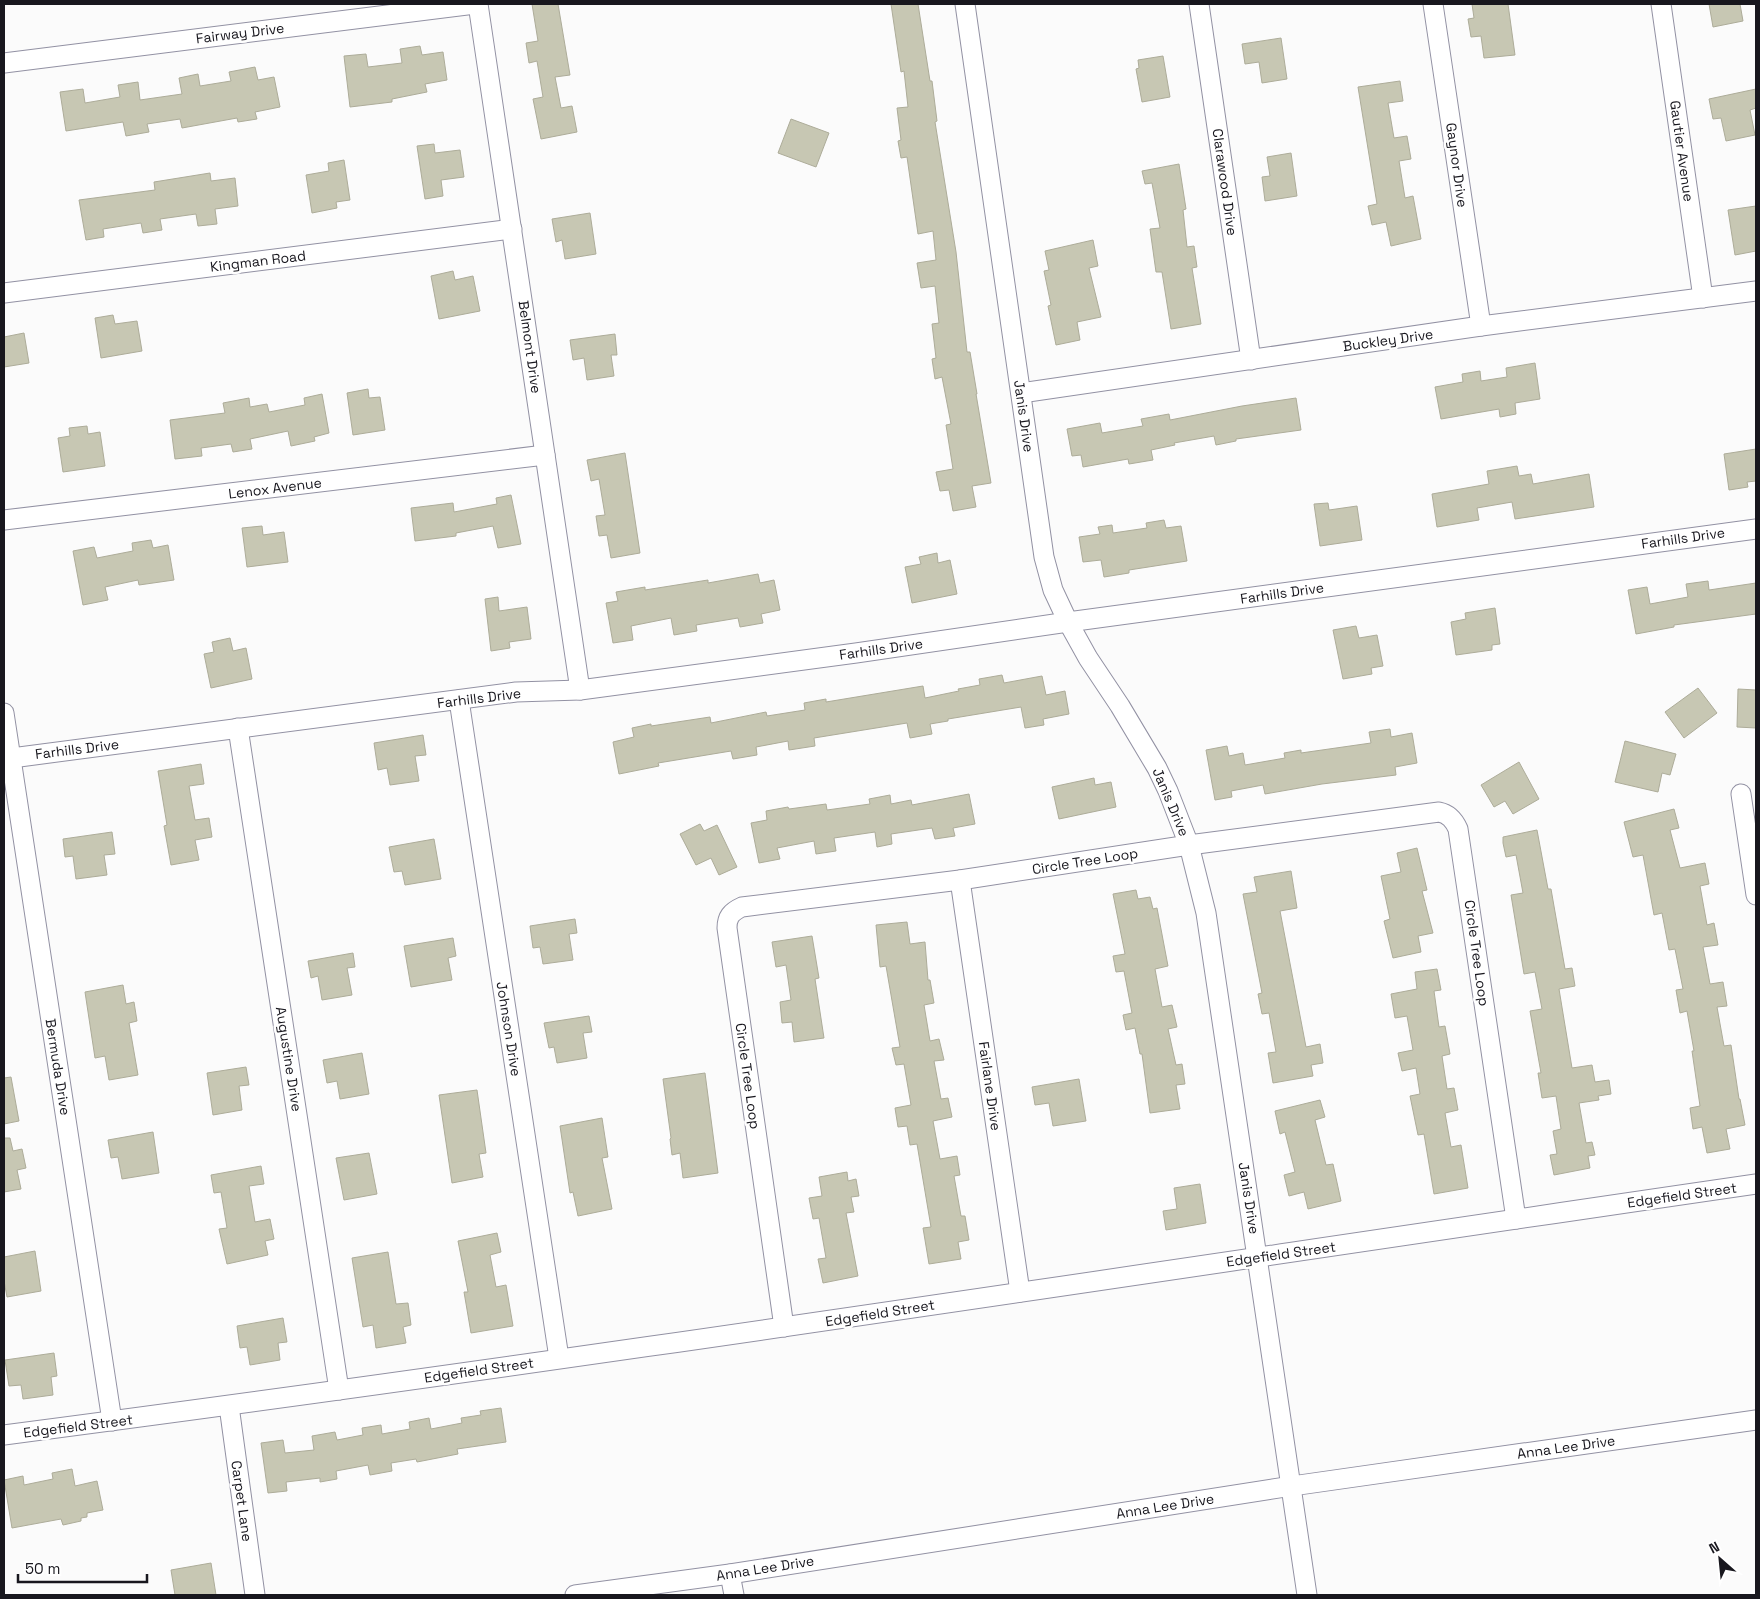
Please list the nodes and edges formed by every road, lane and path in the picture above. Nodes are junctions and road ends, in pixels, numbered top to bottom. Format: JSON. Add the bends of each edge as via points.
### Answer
{"nodes":[{"id":1,"x":477,"y":4,"type":"edge"},
{"id":2,"x":965,"y":4,"type":"edge"},
{"id":3,"x":1199,"y":4,"type":"edge"},
{"id":4,"x":1433,"y":4,"type":"edge"},
{"id":5,"x":1661,"y":4,"type":"edge"},
{"id":6,"x":4,"y":63,"type":"edge"},
{"id":7,"x":512,"y":229,"type":"junction"},
{"id":8,"x":1756,"y":291,"type":"edge"},
{"id":9,"x":4,"y":293,"type":"edge"},
{"id":10,"x":1703,"y":298,"type":"junction"},
{"id":11,"x":1481,"y":326,"type":"junction"},
{"id":12,"x":1251,"y":360,"type":"junction"},
{"id":13,"x":1021,"y":393,"type":"junction"},
{"id":14,"x":545,"y":455,"type":"junction"},
{"id":15,"x":4,"y":520,"type":"edge"},
{"id":16,"x":1756,"y":529,"type":"edge"},
{"id":17,"x":1068,"y":622,"type":"junction"},
{"id":18,"x":580,"y":690,"type":"junction"},
{"id":19,"x":459,"y":700,"type":"junction"},
{"id":20,"x":4,"y":713,"type":"edge"},
{"id":21,"x":238,"y":728,"type":"junction"},
{"id":22,"x":7,"y":758,"type":"edge"},
{"id":23,"x":1741,"y":794,"type":"dead end"},
{"id":24,"x":1189,"y":845,"type":"junction"},
{"id":25,"x":960,"y":880,"type":"junction"},
{"id":26,"x":1756,"y":895,"type":"edge"},
{"id":27,"x":1756,"y":1184,"type":"edge"},
{"id":28,"x":1516,"y":1219,"type":"junction"},
{"id":29,"x":1258,"y":1257,"type":"junction"},
{"id":30,"x":1020,"y":1292,"type":"junction"},
{"id":31,"x":784,"y":1327,"type":"junction"},
{"id":32,"x":559,"y":1358,"type":"junction"},
{"id":33,"x":339,"y":1390,"type":"junction"},
{"id":34,"x":229,"y":1406,"type":"junction"},
{"id":35,"x":1756,"y":1420,"type":"edge"},
{"id":36,"x":112,"y":1421,"type":"junction"},
{"id":37,"x":4,"y":1435,"type":"edge"},
{"id":38,"x":1292,"y":1486,"type":"junction"},
{"id":39,"x":730,"y":1574,"type":"junction"},
{"id":40,"x":255,"y":1595,"type":"edge"},
{"id":41,"x":574,"y":1595,"type":"edge"},
{"id":42,"x":734,"y":1595,"type":"edge"},
{"id":43,"x":1308,"y":1595,"type":"edge"}],
"edges":[{"from":1,"to":6,"type":"street","name":"Fairway Drive"},
{"from":1,"to":7,"type":"street","name":"Belmont Drive"},
{"from":2,"to":13,"type":"street","name":"Janis Drive"},
{"from":3,"to":12,"type":"street","name":"Clarawood Drive"},
{"from":4,"to":11,"type":"street","name":"Gaynor Drive"},
{"from":5,"to":10,"type":"street","name":"Gautier Avenue"},
{"from":7,"to":9,"type":"street","name":"Kingman Road"},
{"from":7,"to":14,"type":"street","name":"Belmont Drive"},
{"from":8,"to":10,"type":"street","name":"Buckley Drive"},
{"from":10,"to":11,"type":"street","name":"Buckley Drive"},
{"from":11,"to":12,"type":"street","name":"Buckley Drive"},
{"from":12,"to":13,"type":"street","name":"Buckley Drive"},
{"from":13,"to":17,"type":"street","name":"Janis Drive","via":[[1044,556],[1053,590]]},
{"from":14,"to":15,"type":"street","name":"Lenox Avenue"},
{"from":14,"to":18,"type":"street","name":"Belmont Drive"},
{"from":16,"to":17,"type":"street","name":"Farhills Drive"},
{"from":17,"to":18,"type":"street","name":"Farhills Drive"},
{"from":17,"to":24,"type":"street","name":"Janis Drive","via":[[1157,768]]},
{"from":18,"to":19,"type":"street","name":"Farhills Drive","via":[[516,692]]},
{"from":19,"to":21,"type":"street","name":"Farhills Drive"},
{"from":19,"to":32,"type":"street","name":"Johnson Drive"},
{"from":20,"to":22,"type":"street","name":"Bermuda Drive"},
{"from":21,"to":22,"type":"street","name":"Farhills Drive"},
{"from":21,"to":33,"type":"street","name":"Augustine Drive"},
{"from":22,"to":36,"type":"street","name":"Bermuda Drive"},
{"from":23,"to":26,"type":"street"},
{"from":24,"to":25,"type":"street","name":"Circle Tree Loop"},
{"from":24,"to":28,"type":"street","name":"Circle Tree Loop","via":[[1439,812],[1454,820],[1458,829]]},
{"from":24,"to":29,"type":"street","name":"Janis Drive","via":[[1206,913]]},
{"from":25,"to":30,"type":"street","name":"Fairlane Drive"},
{"from":25,"to":31,"type":"street","name":"Circle Tree Loop","via":[[742,907],[733,911],[727,920]]},
{"from":27,"to":28,"type":"street","name":"Edgefield Street"},
{"from":28,"to":29,"type":"street","name":"Edgefield Street"},
{"from":29,"to":30,"type":"street","name":"Edgefield Street"},
{"from":29,"to":38,"type":"street","name":"Janis Drive"},
{"from":30,"to":31,"type":"street","name":"Edgefield Street"},
{"from":31,"to":32,"type":"street","name":"Edgefield Street"},
{"from":32,"to":33,"type":"street","name":"Edgefield Street"},
{"from":33,"to":34,"type":"street","name":"Edgefield Street"},
{"from":34,"to":36,"type":"street","name":"Edgefield Street"},
{"from":34,"to":40,"type":"street","name":"Carpet Lane"},
{"from":35,"to":38,"type":"street","name":"Anna Lee Drive"},
{"from":36,"to":37,"type":"street","name":"Edgefield Street"},
{"from":38,"to":39,"type":"street","name":"Anna Lee Drive"},
{"from":38,"to":43,"type":"street","name":"Janis Drive"},
{"from":39,"to":41,"type":"street","name":"Anna Lee Drive"},
{"from":39,"to":42,"type":"street"}]}
